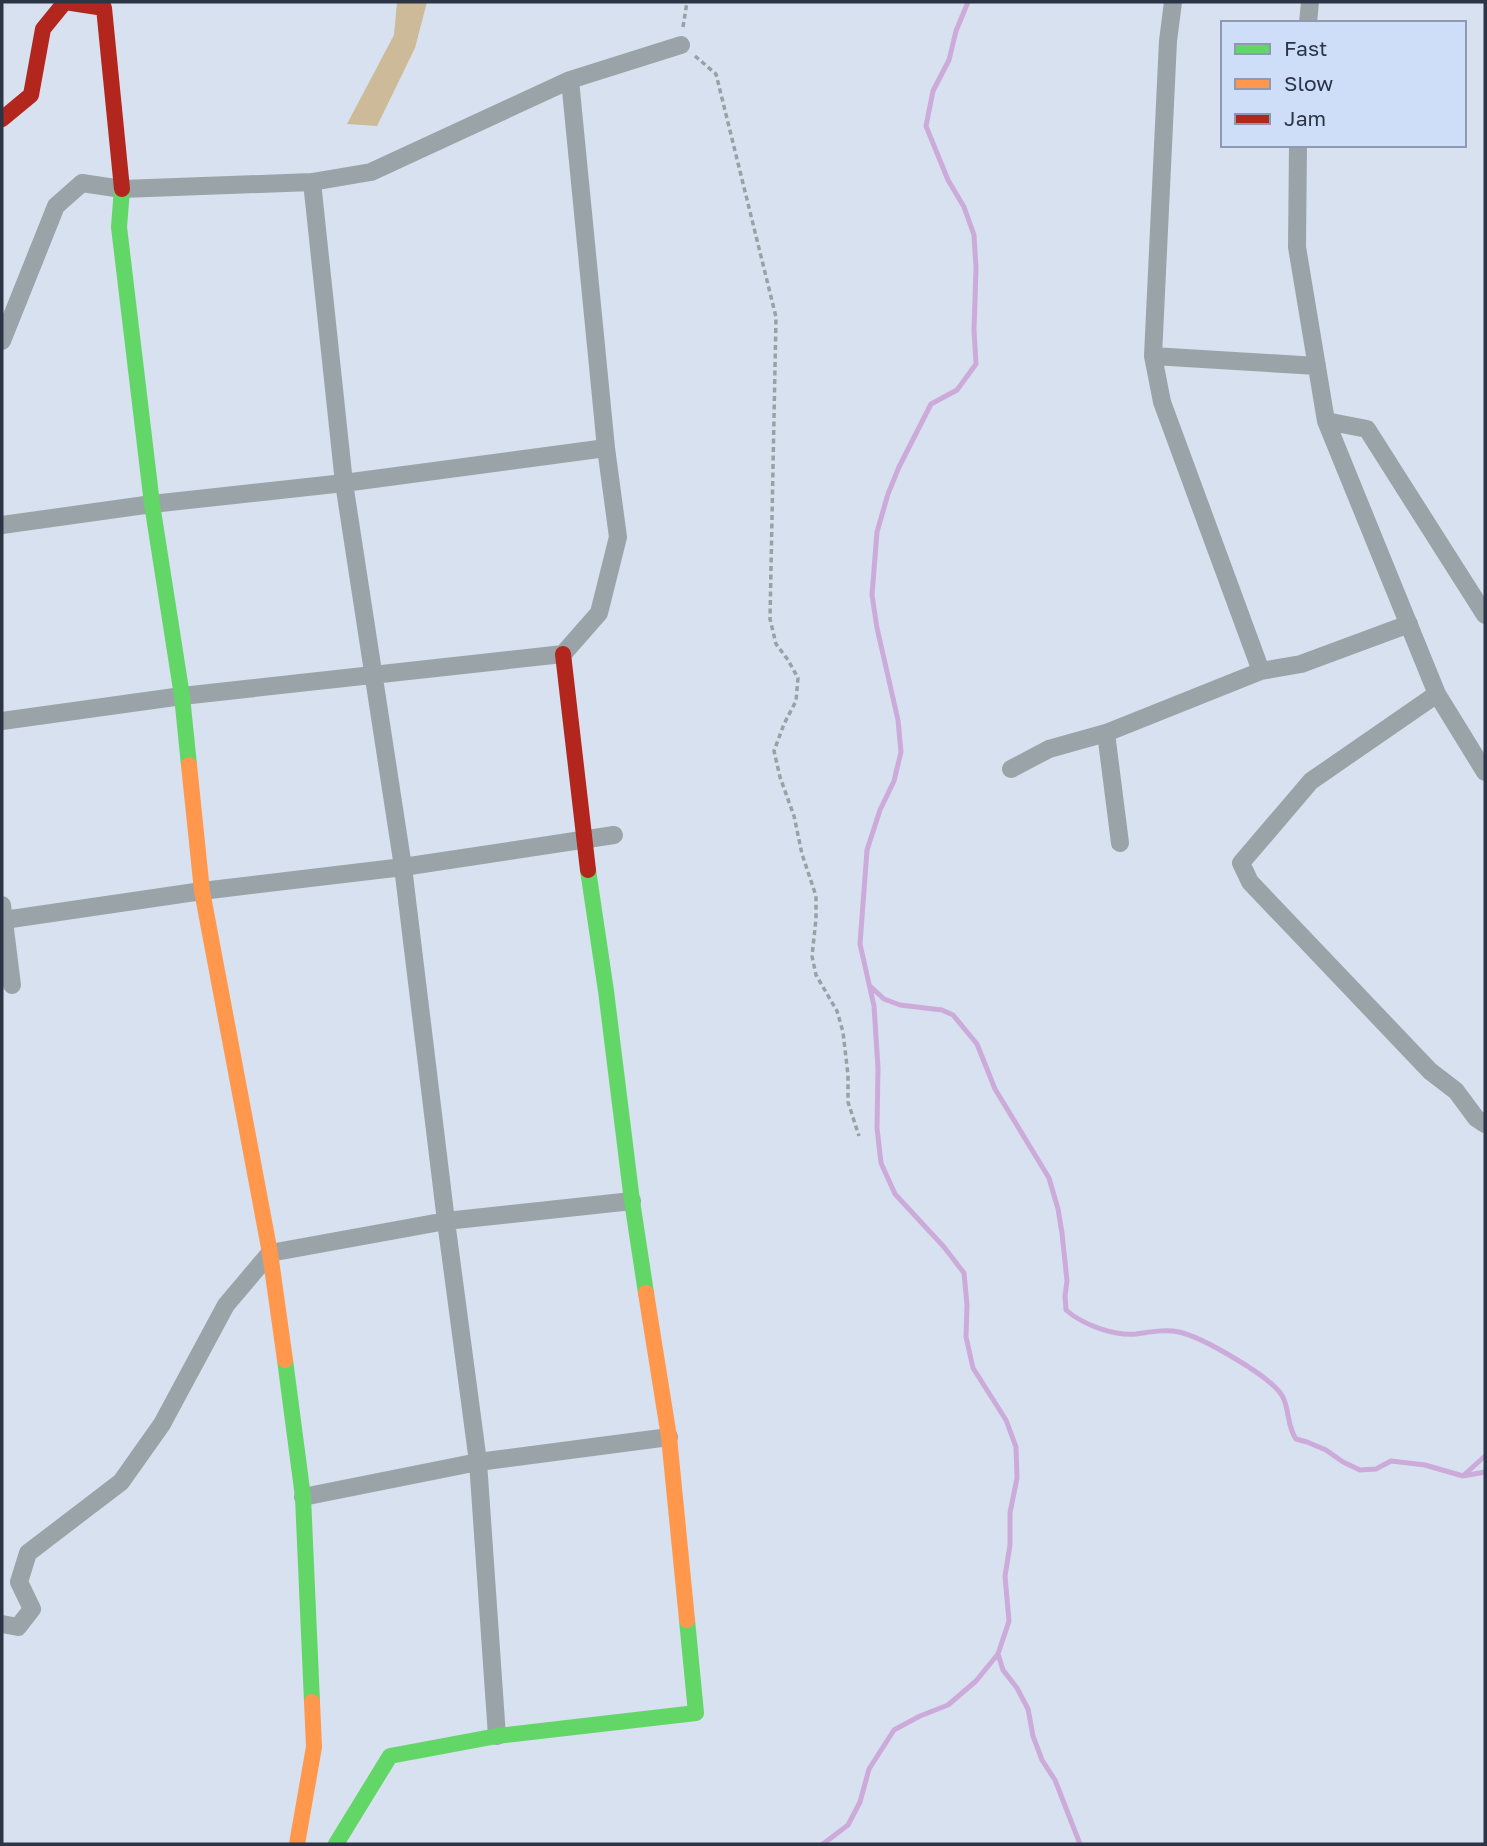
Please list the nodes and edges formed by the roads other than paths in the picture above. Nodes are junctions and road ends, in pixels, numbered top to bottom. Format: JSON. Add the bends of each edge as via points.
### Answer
{"nodes":[{"id":1,"x":1173,"y":2,"type":"edge"},
{"id":2,"x":1310,"y":2,"type":"edge"},
{"id":3,"x":1308,"y":21,"type":"edge"},
{"id":4,"x":681,"y":45,"type":"road end"},
{"id":5,"x":570,"y":80,"type":"junction"},
{"id":6,"x":2,"y":118,"type":"edge"},
{"id":7,"x":1298,"y":147,"type":"edge"},
{"id":8,"x":312,"y":181,"type":"junction"},
{"id":9,"x":122,"y":189,"type":"junction"},
{"id":10,"x":2,"y":341,"type":"edge"},
{"id":11,"x":1153,"y":356,"type":"junction"},
{"id":12,"x":1317,"y":366,"type":"junction"},
{"id":13,"x":1326,"y":421,"type":"junction"},
{"id":14,"x":606,"y":448,"type":"junction"},
{"id":15,"x":344,"y":483,"type":"junction"},
{"id":16,"x":152,"y":504,"type":"junction"},
{"id":17,"x":2,"y":525,"type":"edge"},
{"id":18,"x":1485,"y":615,"type":"edge"},
{"id":19,"x":1409,"y":624,"type":"junction"},
{"id":20,"x":563,"y":654,"type":"junction"},
{"id":21,"x":1261,"y":671,"type":"junction"},
{"id":22,"x":373,"y":674,"type":"junction"},
{"id":23,"x":1437,"y":694,"type":"junction"},
{"id":24,"x":182,"y":696,"type":"junction"},
{"id":25,"x":2,"y":721,"type":"edge"},
{"id":26,"x":1106,"y":733,"type":"junction"},
{"id":27,"x":1011,"y":769,"type":"dead end"},
{"id":28,"x":1485,"y":772,"type":"edge"},
{"id":29,"x":614,"y":835,"type":"dead end"},
{"id":30,"x":585,"y":839,"type":"junction"},
{"id":31,"x":1120,"y":843,"type":"dead end"},
{"id":32,"x":403,"y":867,"type":"junction"},
{"id":33,"x":202,"y":891,"type":"junction"},
{"id":34,"x":3,"y":912,"type":"edge"},
{"id":35,"x":12,"y":985,"type":"dead end"},
{"id":36,"x":1485,"y":1124,"type":"edge"},
{"id":37,"x":632,"y":1201,"type":"junction"},
{"id":38,"x":446,"y":1221,"type":"junction"},
{"id":39,"x":270,"y":1253,"type":"junction"},
{"id":40,"x":669,"y":1437,"type":"junction"},
{"id":41,"x":478,"y":1462,"type":"junction"},
{"id":42,"x":303,"y":1497,"type":"junction"},
{"id":43,"x":2,"y":1624,"type":"edge"},
{"id":44,"x":497,"y":1736,"type":"junction"},
{"id":45,"x":297,"y":1844,"type":"edge"},
{"id":46,"x":336,"y":1844,"type":"edge"}],
"edges":[{"from":1,"to":11,"type":"street"},
{"from":2,"to":3,"type":"street"},
{"from":4,"to":5,"type":"street"},
{"from":5,"to":8,"type":"street","via":[[370,172]]},
{"from":5,"to":14,"type":"street"},
{"from":6,"to":9,"type":"street","via":[[31,95],[43,29],[65,2],[104,8]]},
{"from":7,"to":12,"type":"street","via":[[1297,247]]},
{"from":8,"to":9,"type":"street"},
{"from":8,"to":15,"type":"street"},
{"from":9,"to":10,"type":"street","via":[[82,183],[56,206]]},
{"from":9,"to":16,"type":"street","via":[[119,228]]},
{"from":11,"to":12,"type":"street"},
{"from":11,"to":21,"type":"street","via":[[1161,402]]},
{"from":12,"to":13,"type":"street"},
{"from":13,"to":18,"type":"street","via":[[1367,429]]},
{"from":13,"to":19,"type":"street"},
{"from":14,"to":15,"type":"street"},
{"from":14,"to":20,"type":"street","via":[[618,537],[599,613]]},
{"from":15,"to":16,"type":"street"},
{"from":15,"to":22,"type":"street"},
{"from":16,"to":17,"type":"street"},
{"from":16,"to":24,"type":"street"},
{"from":19,"to":21,"type":"street","via":[[1301,664]]},
{"from":19,"to":23,"type":"street"},
{"from":20,"to":22,"type":"street"},
{"from":20,"to":30,"type":"street"},
{"from":21,"to":26,"type":"street"},
{"from":22,"to":24,"type":"street"},
{"from":22,"to":32,"type":"street"},
{"from":23,"to":28,"type":"street"},
{"from":23,"to":36,"type":"street","via":[[1311,781],[1241,863],[1250,882]]},
{"from":24,"to":25,"type":"street"},
{"from":24,"to":33,"type":"street"},
{"from":26,"to":27,"type":"street","via":[[1049,749]]},
{"from":26,"to":31,"type":"street"},
{"from":29,"to":30,"type":"street"},
{"from":30,"to":32,"type":"street"},
{"from":30,"to":37,"type":"street"},
{"from":32,"to":33,"type":"street"},
{"from":32,"to":38,"type":"street"},
{"from":33,"to":34,"type":"street"},
{"from":33,"to":39,"type":"street"},
{"from":34,"to":35,"type":"street"},
{"from":37,"to":38,"type":"street"},
{"from":37,"to":40,"type":"street"},
{"from":38,"to":39,"type":"street"},
{"from":38,"to":41,"type":"street"},
{"from":39,"to":42,"type":"street"},
{"from":39,"to":43,"type":"street","via":[[226,1305],[162,1424],[121,1482],[29,1553],[19,1582],[32,1609],[18,1627]]},
{"from":40,"to":41,"type":"street"},
{"from":40,"to":44,"type":"street","via":[[696,1713]]},
{"from":41,"to":42,"type":"street"},
{"from":41,"to":44,"type":"street"},
{"from":42,"to":45,"type":"street","via":[[314,1747]]},
{"from":44,"to":46,"type":"street","via":[[390,1756]]}]}
